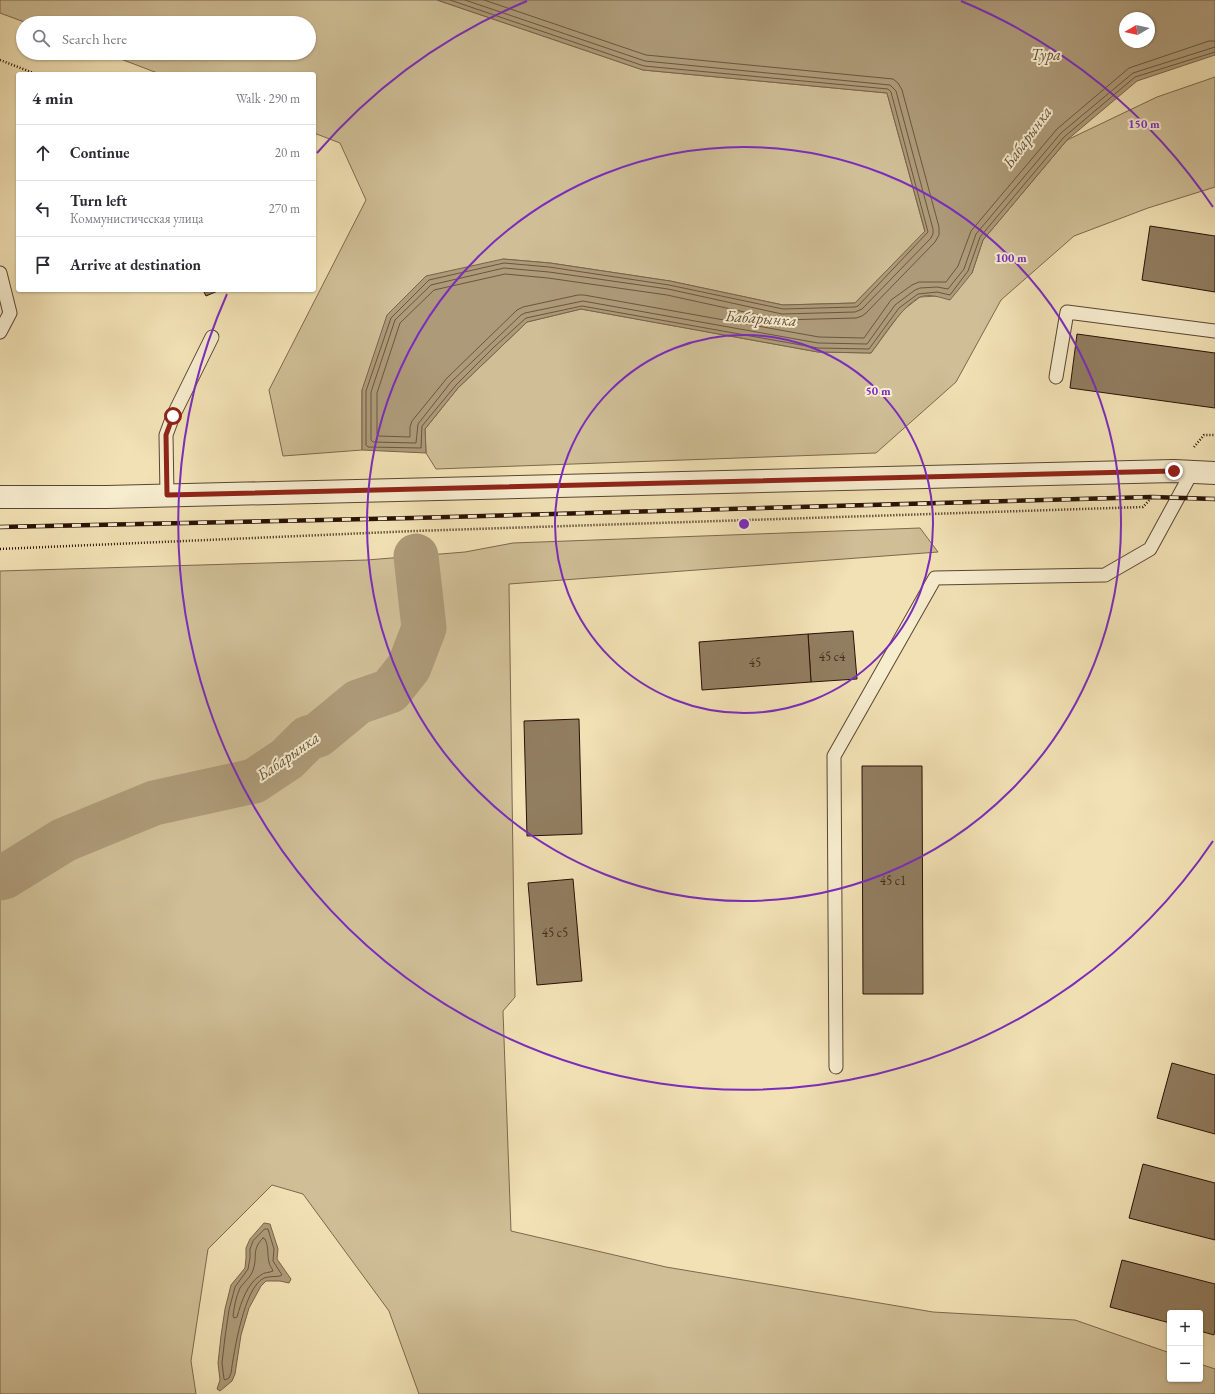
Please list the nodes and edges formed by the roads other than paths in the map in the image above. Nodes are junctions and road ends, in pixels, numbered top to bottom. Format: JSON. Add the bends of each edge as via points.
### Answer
{"nodes":[{"id":1,"x":0,"y":273,"type":"edge"},
{"id":2,"x":1215,"y":331,"type":"edge"},
{"id":3,"x":0,"y":332,"type":"edge"},
{"id":4,"x":212,"y":337,"type":"dead end"},
{"id":5,"x":1056,"y":377,"type":"dead end"},
{"id":6,"x":1192,"y":472,"type":"junction"},
{"id":7,"x":1215,"y":473,"type":"edge"},
{"id":8,"x":167,"y":495,"type":"junction"},
{"id":9,"x":0,"y":497,"type":"edge"},
{"id":10,"x":836,"y":1067,"type":"dead end"}],
"edges":[{"from":1,"to":3,"type":"lane","via":[[10,313]]},
{"from":2,"to":5,"type":"lane","via":[[1067,312]]},
{"from":4,"to":8,"type":"lane","via":[[166,435]]},
{"from":6,"to":7,"type":"street"},
{"from":6,"to":8,"type":"street"},
{"from":6,"to":10,"type":"lane","via":[[1150,549],[1105,575],[935,578],[834,756]]},
{"from":8,"to":9,"type":"street"}]}
